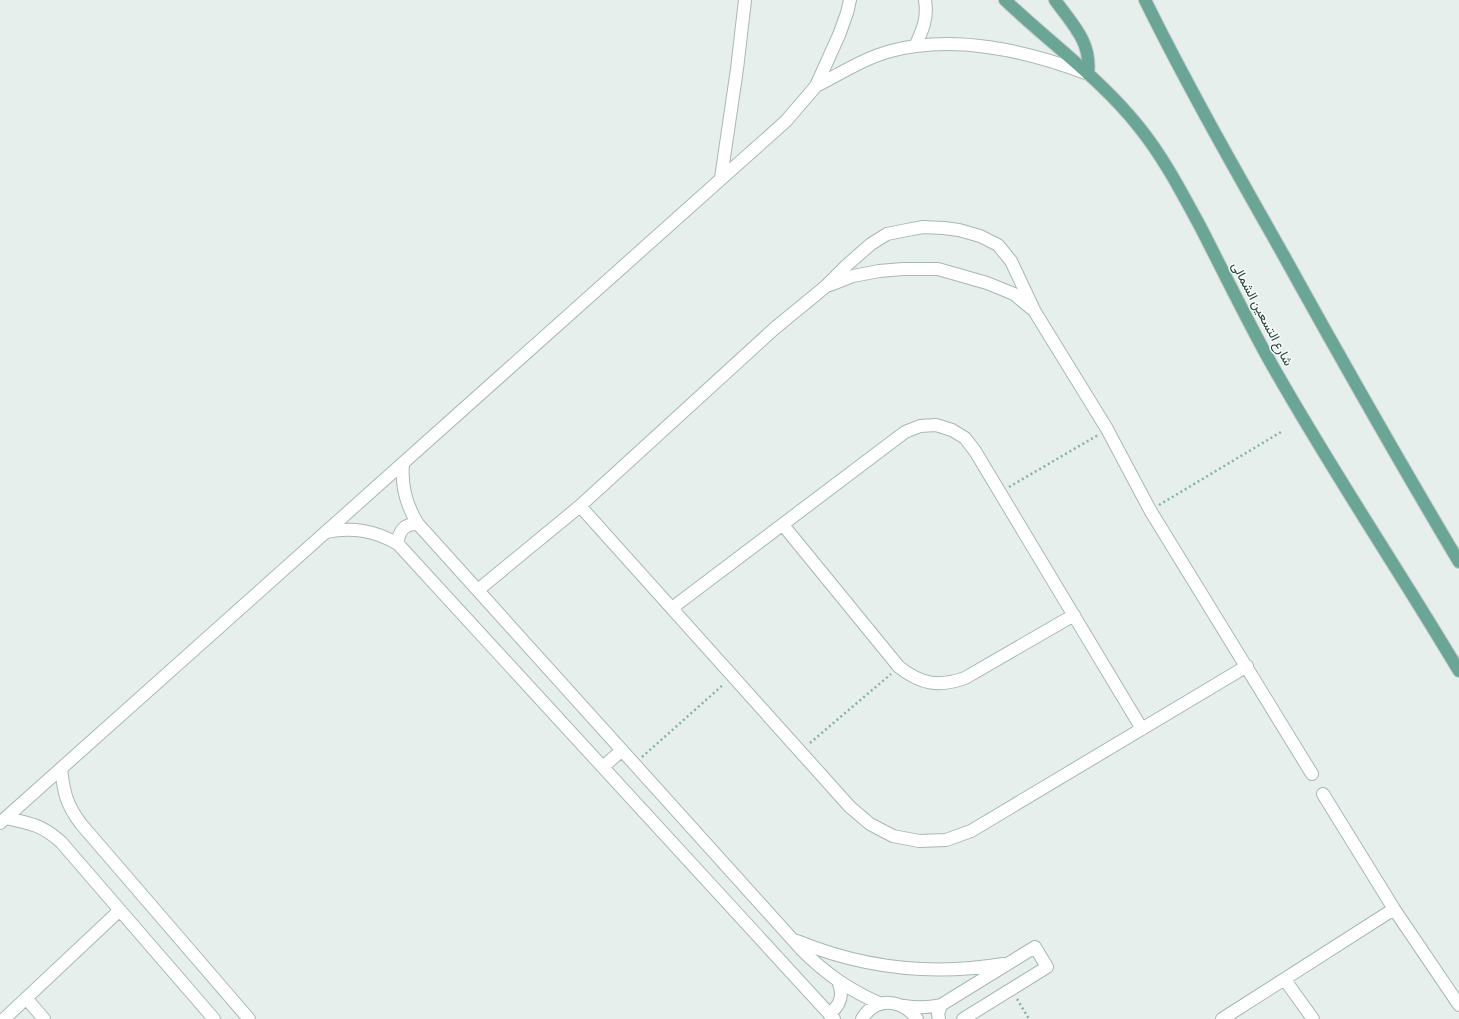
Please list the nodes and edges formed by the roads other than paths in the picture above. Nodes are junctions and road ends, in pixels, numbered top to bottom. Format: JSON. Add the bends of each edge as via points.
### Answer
{"nodes":[{"id":1,"x":745,"y":0,"type":"edge"},
{"id":2,"x":850,"y":0,"type":"edge"},
{"id":3,"x":924,"y":0,"type":"edge"},
{"id":4,"x":1005,"y":0,"type":"edge"},
{"id":5,"x":1055,"y":0,"type":"edge"},
{"id":6,"x":1145,"y":0,"type":"edge"},
{"id":7,"x":915,"y":46,"type":"junction"},
{"id":8,"x":1088,"y":74,"type":"junction"},
{"id":9,"x":816,"y":86,"type":"junction"},
{"id":10,"x":721,"y":178,"type":"junction"},
{"id":11,"x":825,"y":287,"type":"junction"},
{"id":12,"x":1036,"y":312,"type":"junction"},
{"id":13,"x":403,"y":464,"type":"junction"},
{"id":14,"x":580,"y":506,"type":"junction"},
{"id":15,"x":418,"y":524,"type":"junction"},
{"id":16,"x":782,"y":525,"type":"junction"},
{"id":17,"x":326,"y":532,"type":"junction"},
{"id":18,"x":398,"y":544,"type":"junction"},
{"id":19,"x":1459,"y":562,"type":"edge"},
{"id":20,"x":478,"y":590,"type":"junction"},
{"id":21,"x":672,"y":608,"type":"junction"},
{"id":22,"x":1074,"y":615,"type":"junction"},
{"id":23,"x":1247,"y":666,"type":"junction"},
{"id":24,"x":1459,"y":671,"type":"edge"},
{"id":25,"x":1142,"y":729,"type":"junction"},
{"id":26,"x":622,"y":750,"type":"junction"},
{"id":27,"x":603,"y":767,"type":"junction"},
{"id":28,"x":61,"y":769,"type":"junction"},
{"id":29,"x":1312,"y":774,"type":"dead end"},
{"id":30,"x":1323,"y":794,"type":"dead end"},
{"id":31,"x":3,"y":821,"type":"edge"},
{"id":32,"x":1394,"y":909,"type":"junction"},
{"id":33,"x":120,"y":910,"type":"junction"},
{"id":34,"x":792,"y":939,"type":"junction"},
{"id":35,"x":1010,"y":963,"type":"junction"},
{"id":36,"x":1285,"y":980,"type":"junction"},
{"id":37,"x":838,"y":981,"type":"junction"},
{"id":38,"x":26,"y":998,"type":"junction"},
{"id":39,"x":881,"y":1004,"type":"junction"},
{"id":40,"x":941,"y":1005,"type":"junction"},
{"id":41,"x":1459,"y":1005,"type":"edge"},
{"id":42,"x":904,"y":1006,"type":"junction"},
{"id":43,"x":832,"y":1016,"type":"edge"},
{"id":44,"x":4,"y":1019,"type":"edge"},
{"id":45,"x":44,"y":1019,"type":"edge"},
{"id":46,"x":214,"y":1019,"type":"edge"},
{"id":47,"x":248,"y":1019,"type":"edge"},
{"id":48,"x":862,"y":1019,"type":"edge"},
{"id":49,"x":917,"y":1019,"type":"edge"},
{"id":50,"x":939,"y":1019,"type":"edge"},
{"id":51,"x":964,"y":1019,"type":"edge"},
{"id":52,"x":1222,"y":1019,"type":"edge"},
{"id":53,"x":1313,"y":1019,"type":"edge"}],
"edges":[{"from":1,"to":10,"type":"street"},
{"from":2,"to":9,"type":"street","via":[[839,35]]},
{"from":3,"to":7,"type":"street","via":[[925,24]]},
{"from":4,"to":8,"type":"main road","name":"شارع التسعين الشمالى"},
{"from":5,"to":8,"type":"main road","via":[[1086,46],[1090,65]]},
{"from":6,"to":19,"type":"main road","via":[[1174,58],[1392,450]]},
{"from":7,"to":8,"type":"street","via":[[1004,49],[1061,63]]},
{"from":7,"to":9,"type":"street","via":[[890,51],[866,60]]},
{"from":8,"to":24,"type":"main road","name":"شارع التسعين الشمالى","via":[[1139,127],[1168,169],[1268,356],[1342,484]]},
{"from":9,"to":10,"type":"street","via":[[786,121]]},
{"from":10,"to":13,"type":"street"},
{"from":11,"to":12,"type":"street","via":[[854,276],[879,271],[938,269],[987,283],[1014,294]]},
{"from":11,"to":12,"type":"street","via":[[871,244],[887,234],[923,227],[944,228],[980,236],[998,245],[1011,261]]},
{"from":11,"to":14,"type":"street","via":[[775,328]]},
{"from":12,"to":23,"type":"street","via":[[1107,429],[1150,510]]},
{"from":13,"to":15,"type":"street","via":[[404,493]]},
{"from":13,"to":17,"type":"street"},
{"from":14,"to":20,"type":"street"},
{"from":14,"to":21,"type":"street"},
{"from":15,"to":18,"type":"street","via":[[403,528]]},
{"from":15,"to":20,"type":"street"},
{"from":16,"to":21,"type":"street"},
{"from":16,"to":22,"type":"street","via":[[899,667],[923,682],[938,684],[965,678]]},
{"from":16,"to":22,"type":"street","via":[[905,432],[920,426],[936,425],[965,438],[975,451]]},
{"from":17,"to":18,"type":"street","via":[[362,530],[381,535]]},
{"from":17,"to":28,"type":"street"},
{"from":18,"to":27,"type":"street"},
{"from":20,"to":26,"type":"street"},
{"from":21,"to":25,"type":"street","via":[[850,807],[870,824],[893,836],[919,841],[946,840],[971,831]]},
{"from":22,"to":25,"type":"street"},
{"from":23,"to":25,"type":"street"},
{"from":23,"to":29,"type":"street"},
{"from":26,"to":27,"type":"street"},
{"from":26,"to":34,"type":"street"},
{"from":27,"to":43,"type":"street"},
{"from":28,"to":31,"type":"street"},
{"from":28,"to":47,"type":"street","via":[[65,795],[81,824]]},
{"from":30,"to":32,"type":"street"},
{"from":31,"to":33,"type":"street","via":[[32,823],[52,834]]},
{"from":32,"to":36,"type":"street"},
{"from":32,"to":41,"type":"street"},
{"from":33,"to":38,"type":"street"},
{"from":33,"to":46,"type":"street"},
{"from":34,"to":35,"type":"street","via":[[848,959],[899,968],[943,970]]},
{"from":34,"to":37,"type":"street"},
{"from":35,"to":40,"type":"street"},
{"from":35,"to":51,"type":"street","via":[[1035,947],[1047,967]]},
{"from":36,"to":52,"type":"street"},
{"from":36,"to":53,"type":"street"},
{"from":37,"to":39,"type":"street"},
{"from":37,"to":43,"type":"street","via":[[841,987],[841,1000]]},
{"from":38,"to":44,"type":"street"},
{"from":38,"to":45,"type":"street"},
{"from":39,"to":42,"type":"street","via":[[894,1003]]},
{"from":39,"to":48,"type":"street","via":[[870,1010]]},
{"from":40,"to":42,"type":"street","via":[[929,1008]]},
{"from":40,"to":50,"type":"street"},
{"from":42,"to":49,"type":"street"}]}
